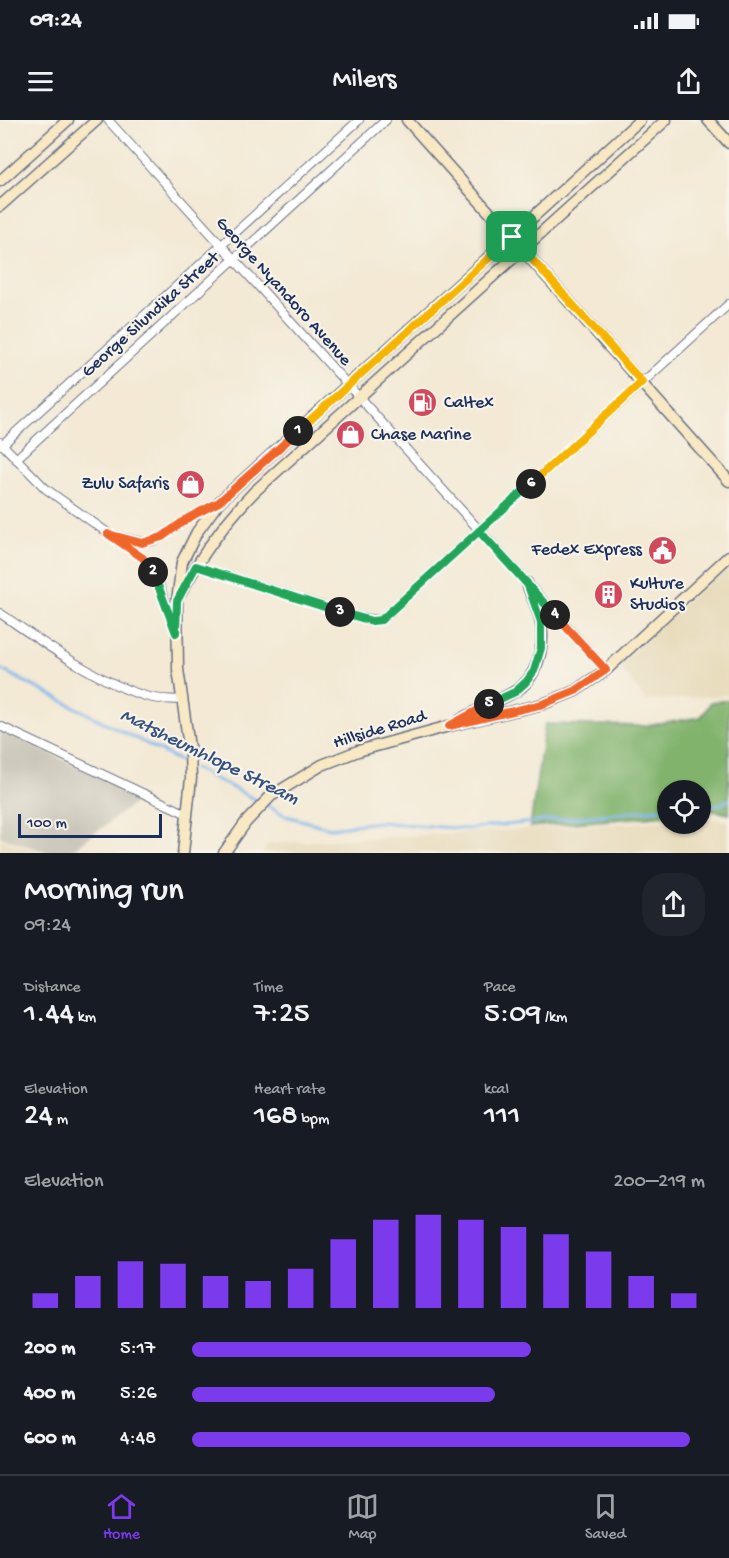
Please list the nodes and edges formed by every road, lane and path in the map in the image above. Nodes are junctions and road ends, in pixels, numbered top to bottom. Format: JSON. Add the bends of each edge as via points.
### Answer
{"nodes":[{"id":1,"x":68,"y":120,"type":"edge"},
{"id":2,"x":97,"y":120,"type":"edge"},
{"id":3,"x":108,"y":120,"type":"edge"},
{"id":4,"x":359,"y":120,"type":"edge"},
{"id":5,"x":386,"y":120,"type":"edge"},
{"id":6,"x":407,"y":120,"type":"edge"},
{"id":7,"x":640,"y":120,"type":"edge"},
{"id":8,"x":666,"y":120,"type":"edge"},
{"id":9,"x":708,"y":120,"type":"edge"},
{"id":10,"x":729,"y":143,"type":"edge"},
{"id":11,"x":0,"y":181,"type":"edge"},
{"id":12,"x":0,"y":206,"type":"edge"},
{"id":13,"x":512,"y":237,"type":"junction"},
{"id":14,"x":221,"y":245,"type":"junction"},
{"id":15,"x":523,"y":249,"type":"junction"},
{"id":16,"x":234,"y":260,"type":"junction"},
{"id":17,"x":729,"y":304,"type":"edge"},
{"id":18,"x":642,"y":382,"type":"junction"},
{"id":19,"x":347,"y":386,"type":"junction"},
{"id":20,"x":358,"y":398,"type":"junction"},
{"id":21,"x":1,"y":443,"type":"edge"},
{"id":22,"x":16,"y":459,"type":"junction"},
{"id":23,"x":729,"y":481,"type":"edge"},
{"id":24,"x":219,"y":502,"type":"junction"},
{"id":25,"x":479,"y":531,"type":"junction"},
{"id":26,"x":108,"y":534,"type":"junction"},
{"id":27,"x":729,"y":556,"type":"edge"},
{"id":28,"x":196,"y":566,"type":"junction"},
{"id":29,"x":527,"y":583,"type":"junction"},
{"id":30,"x":177,"y":601,"type":"junction"},
{"id":31,"x":0,"y":613,"type":"edge"},
{"id":32,"x":176,"y":633,"type":"junction"},
{"id":33,"x":606,"y":670,"type":"junction"},
{"id":34,"x":181,"y":700,"type":"junction"},
{"id":35,"x":0,"y":726,"type":"edge"},
{"id":36,"x":449,"y":726,"type":"junction"},
{"id":37,"x":187,"y":814,"type":"junction"},
{"id":38,"x":183,"y":853,"type":"edge"},
{"id":39,"x":225,"y":853,"type":"edge"}],
"edges":[{"from":1,"to":11,"type":"main road"},
{"from":2,"to":12,"type":"main road"},
{"from":3,"to":14,"type":"street","name":"George Nyandoro Avenue"},
{"from":4,"to":14,"type":"street","name":"George Silundika Street"},
{"from":5,"to":16,"type":"street","name":"George Silundika Street"},
{"from":6,"to":13,"type":"main road"},
{"from":7,"to":13,"type":"main road"},
{"from":8,"to":15,"type":"main road"},
{"from":9,"to":10,"type":"main road"},
{"from":13,"to":15,"type":"main road"},
{"from":13,"to":19,"type":"main road"},
{"from":14,"to":16,"type":"street","name":"George Nyandoro Avenue"},
{"from":14,"to":21,"type":"street","name":"George Silundika Street"},
{"from":15,"to":18,"type":"main road"},
{"from":15,"to":20,"type":"main road"},
{"from":16,"to":19,"type":"street","name":"George Nyandoro Avenue"},
{"from":16,"to":22,"type":"street","name":"George Silundika Street"},
{"from":17,"to":18,"type":"street"},
{"from":18,"to":23,"type":"main road"},
{"from":18,"to":25,"type":"street"},
{"from":19,"to":20,"type":"street","name":"George Nyandoro Avenue"},
{"from":19,"to":24,"type":"main road"},
{"from":20,"to":25,"type":"street","name":"George Nyandoro Avenue"},
{"from":20,"to":28,"type":"main road","via":[[246,500]]},
{"from":21,"to":22,"type":"street"},
{"from":22,"to":26,"type":"street","via":[[46,489]]},
{"from":24,"to":26,"type":"street","via":[[153,541],[142,543]]},
{"from":24,"to":30,"type":"main road","via":[[182,562]]},
{"from":25,"to":28,"type":"street","via":[[381,620],[361,618]]},
{"from":25,"to":29,"type":"street","name":"George Nyandoro Avenue"},
{"from":26,"to":32,"type":"street","via":[[143,558],[156,576]]},
{"from":27,"to":33,"type":"main road","name":"Hillside Road"},
{"from":28,"to":30,"type":"main road"},
{"from":29,"to":33,"type":"street","name":"George Nyandoro Avenue"},
{"from":29,"to":36,"type":"main road","via":[[541,622],[541,648],[534,671],[515,692]]},
{"from":30,"to":32,"type":"main road"},
{"from":31,"to":34,"type":"street","via":[[38,640],[121,686],[148,697]]},
{"from":32,"to":34,"type":"main road"},
{"from":33,"to":36,"type":"main road","name":"Hillside Road","via":[[575,691],[543,704]]},
{"from":34,"to":37,"type":"main road","via":[[190,754]]},
{"from":35,"to":37,"type":"street"},
{"from":36,"to":39,"type":"main road","name":"Hillside Road","via":[[357,751],[322,765],[271,796],[246,822]]},
{"from":37,"to":38,"type":"main road"}]}
